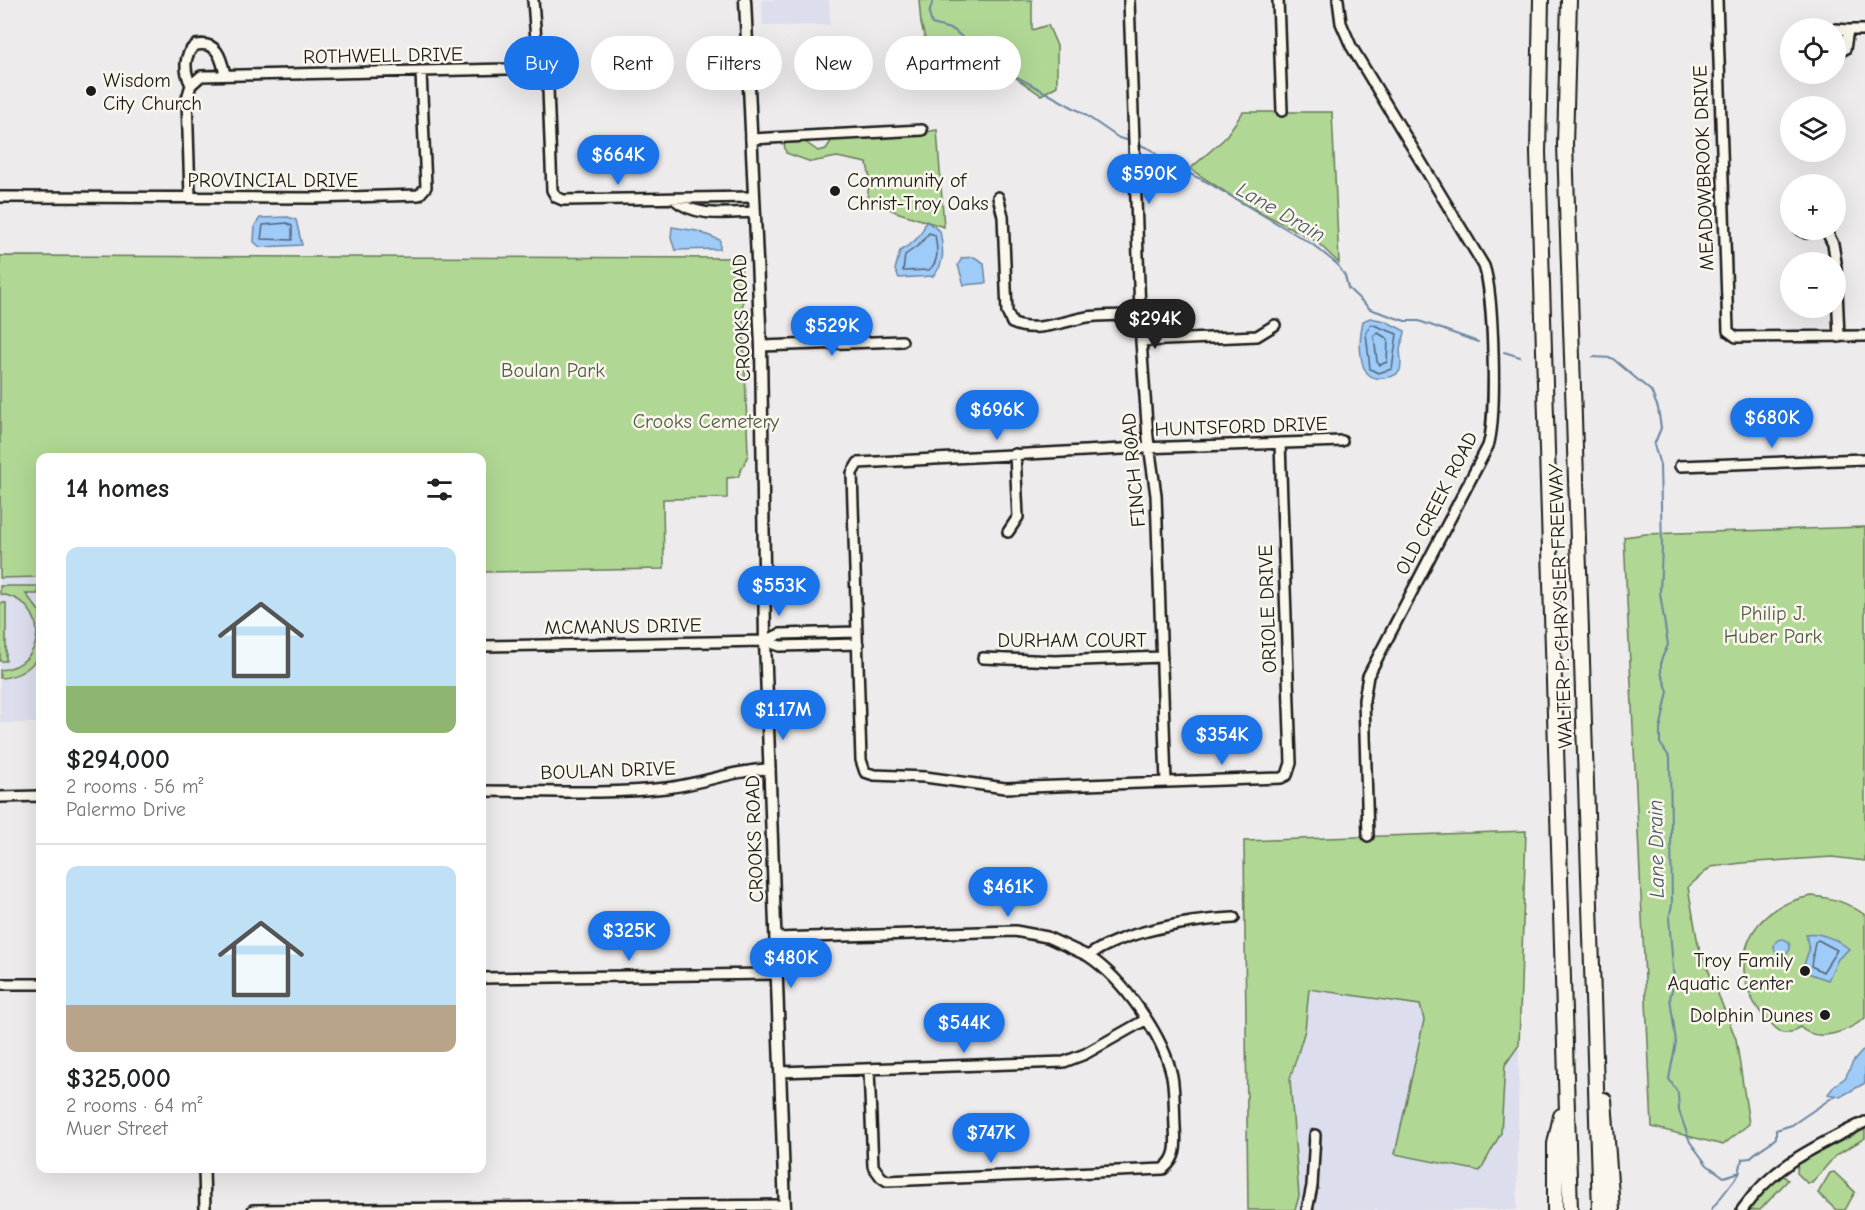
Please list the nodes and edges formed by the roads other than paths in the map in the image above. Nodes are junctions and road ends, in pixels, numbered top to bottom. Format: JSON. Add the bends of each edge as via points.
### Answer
{"nodes":[{"id":1,"x":533,"y":0,"type":"edge"},
{"id":2,"x":745,"y":0,"type":"edge"},
{"id":3,"x":1129,"y":0,"type":"edge"},
{"id":4,"x":1278,"y":0,"type":"edge"},
{"id":5,"x":1338,"y":0,"type":"edge"},
{"id":6,"x":1541,"y":0,"type":"edge"},
{"id":7,"x":1569,"y":0,"type":"edge"},
{"id":8,"x":1717,"y":0,"type":"edge"},
{"id":9,"x":1848,"y":30,"type":"joint"},
{"id":10,"x":1865,"y":30,"type":"edge"},
{"id":11,"x":534,"y":36,"type":"edge"},
{"id":12,"x":1846,"y":47,"type":"edge"},
{"id":13,"x":504,"y":69,"type":"edge"},
{"id":14,"x":421,"y":72,"type":"junction"},
{"id":15,"x":225,"y":75,"type":"junction"},
{"id":16,"x":191,"y":85,"type":"junction"},
{"id":17,"x":548,"y":90,"type":"edge"},
{"id":18,"x":1282,"y":111,"type":"dead end"},
{"id":19,"x":922,"y":130,"type":"dead end"},
{"id":20,"x":751,"y":139,"type":"junction"},
{"id":21,"x":0,"y":197,"type":"edge"},
{"id":22,"x":190,"y":197,"type":"junction"},
{"id":23,"x":753,"y":197,"type":"junction"},
{"id":24,"x":998,"y":197,"type":"dead end"},
{"id":25,"x":674,"y":199,"type":"junction"},
{"id":26,"x":754,"y":212,"type":"junction"},
{"id":27,"x":1140,"y":315,"type":"junction"},
{"id":28,"x":1838,"y":318,"type":"edge"},
{"id":29,"x":1275,"y":326,"type":"dead end"},
{"id":30,"x":1865,"y":336,"type":"edge"},
{"id":31,"x":1839,"y":337,"type":"junction"},
{"id":32,"x":902,"y":341,"type":"dead end"},
{"id":33,"x":1141,"y":341,"type":"junction"},
{"id":34,"x":761,"y":346,"type":"junction"},
{"id":35,"x":1342,"y":441,"type":"dead end"},
{"id":36,"x":1280,"y":443,"type":"junction"},
{"id":37,"x":1150,"y":447,"type":"junction"},
{"id":38,"x":1015,"y":454,"type":"junction"},
{"id":39,"x":1865,"y":459,"type":"edge"},
{"id":40,"x":1680,"y":466,"type":"dead end"},
{"id":41,"x":1008,"y":532,"type":"dead end"},
{"id":42,"x":857,"y":632,"type":"junction"},
{"id":43,"x":765,"y":641,"type":"junction"},
{"id":44,"x":858,"y":644,"type":"junction"},
{"id":45,"x":486,"y":646,"type":"edge"},
{"id":46,"x":1162,"y":657,"type":"junction"},
{"id":47,"x":983,"y":658,"type":"dead end"},
{"id":48,"x":770,"y":770,"type":"junction"},
{"id":49,"x":1166,"y":782,"type":"junction"},
{"id":50,"x":486,"y":791,"type":"edge"},
{"id":51,"x":36,"y":796,"type":"edge"},
{"id":52,"x":0,"y":797,"type":"edge"},
{"id":53,"x":1368,"y":836,"type":"dead end"},
{"id":54,"x":1234,"y":918,"type":"dead end"},
{"id":55,"x":775,"y":938,"type":"junction"},
{"id":56,"x":1088,"y":956,"type":"junction"},
{"id":57,"x":777,"y":974,"type":"junction"},
{"id":58,"x":486,"y":978,"type":"edge"},
{"id":59,"x":0,"y":984,"type":"edge"},
{"id":60,"x":36,"y":984,"type":"edge"},
{"id":61,"x":1145,"y":1020,"type":"junction"},
{"id":62,"x":1595,"y":1063,"type":"junction"},
{"id":63,"x":869,"y":1070,"type":"junction"},
{"id":64,"x":780,"y":1072,"type":"junction"},
{"id":65,"x":1565,"y":1094,"type":"junction"},
{"id":66,"x":1865,"y":1122,"type":"edge"},
{"id":67,"x":1315,"y":1135,"type":"dead end"},
{"id":68,"x":204,"y":1173,"type":"edge"},
{"id":69,"x":785,"y":1207,"type":"edge"},
{"id":70,"x":205,"y":1210,"type":"edge"},
{"id":71,"x":253,"y":1210,"type":"edge"},
{"id":72,"x":1308,"y":1210,"type":"edge"},
{"id":73,"x":1556,"y":1210,"type":"edge"},
{"id":74,"x":1570,"y":1210,"type":"edge"},
{"id":75,"x":1600,"y":1210,"type":"edge"},
{"id":76,"x":1612,"y":1210,"type":"edge"},
{"id":77,"x":1742,"y":1210,"type":"edge"}],
"edges":[{"from":1,"to":11,"type":"street"},
{"from":2,"to":20,"type":"main road","name":"CROOKS ROAD"},
{"from":3,"to":27,"type":"street","name":"FINCH ROAD"},
{"from":4,"to":18,"type":"street"},
{"from":5,"to":53,"type":"street","name":"OLD CREEK ROAD","via":[[1341,23],[1351,46],[1484,266],[1489,289],[1493,415],[1488,446],[1368,676],[1364,700]]},
{"from":6,"to":65,"type":"highway","name":"WALTER P. CHRYSLER FREEWAY","via":[[1538,174]]},
{"from":7,"to":62,"type":"highway","name":"WALTER P. CHRYSLER FREEWAY","via":[[1565,144]]},
{"from":8,"to":31,"type":"street","name":"MEADOWBROOK DRIVE","via":[[1727,328],[1730,334],[1741,337]]},
{"from":9,"to":10,"type":"street"},
{"from":9,"to":12,"type":"street"},
{"from":13,"to":14,"type":"street","name":"ROTHWELL DRIVE"},
{"from":14,"to":15,"type":"street","name":"ROTHWELL DRIVE"},
{"from":14,"to":22,"type":"street","name":"PROVINCIAL DRIVE","via":[[426,187],[419,195]]},
{"from":15,"to":16,"type":"street","name":"ROTHWELL DRIVE","via":[[201,76]]},
{"from":15,"to":16,"type":"street","via":[[215,48],[209,44],[196,45],[188,52],[186,61],[186,76]]},
{"from":16,"to":22,"type":"street","via":[[187,98]]},
{"from":17,"to":25,"type":"street","via":[[552,190],[560,199]]},
{"from":19,"to":20,"type":"street"},
{"from":20,"to":23,"type":"main road","name":"CROOKS ROAD"},
{"from":21,"to":22,"type":"street","name":"PROVINCIAL DRIVE"},
{"from":23,"to":25,"type":"street"},
{"from":23,"to":26,"type":"main road","name":"CROOKS ROAD"},
{"from":24,"to":27,"type":"street","via":[[1003,216],[1007,312],[1012,323],[1023,326]]},
{"from":25,"to":26,"type":"street","via":[[698,212]]},
{"from":26,"to":34,"type":"main road","name":"CROOKS ROAD"},
{"from":27,"to":33,"type":"street","name":"FINCH ROAD"},
{"from":28,"to":31,"type":"street"},
{"from":29,"to":33,"type":"street","via":[[1257,336]]},
{"from":30,"to":31,"type":"street"},
{"from":32,"to":34,"type":"street"},
{"from":33,"to":37,"type":"street","name":"FINCH ROAD"},
{"from":34,"to":43,"type":"main road","name":"CROOKS ROAD"},
{"from":35,"to":36,"type":"street","name":"HUNTSFORD DRIVE"},
{"from":36,"to":37,"type":"street","name":"HUNTSFORD DRIVE"},
{"from":36,"to":49,"type":"street","name":"ORIOLE DRIVE","via":[[1291,762],[1288,772],[1281,778]]},
{"from":37,"to":38,"type":"street","name":"HUNTSFORD DRIVE"},
{"from":37,"to":46,"type":"street","name":"FINCH ROAD","via":[[1156,495]]},
{"from":38,"to":41,"type":"street","via":[[1018,517]]},
{"from":38,"to":42,"type":"street","name":"HUNTSFORD DRIVE","via":[[865,460],[855,465],[852,473]]},
{"from":39,"to":40,"type":"street"},
{"from":42,"to":43,"type":"street","via":[[780,634]]},
{"from":42,"to":44,"type":"street"},
{"from":43,"to":44,"type":"street","via":[[780,646]]},
{"from":43,"to":45,"type":"street","name":"MCMANUS DRIVE"},
{"from":43,"to":48,"type":"main road","name":"CROOKS ROAD"},
{"from":44,"to":49,"type":"street","via":[[861,763],[865,771],[996,787]]},
{"from":46,"to":47,"type":"street","name":"DURHAM COURT","via":[[1054,661]]},
{"from":46,"to":49,"type":"street","name":"FINCH ROAD"},
{"from":48,"to":50,"type":"street","name":"BOULAN DRIVE","via":[[736,772],[663,788]]},
{"from":48,"to":55,"type":"main road","name":"CROOKS ROAD"},
{"from":51,"to":52,"type":"street"},
{"from":54,"to":56,"type":"street","via":[[1149,932]]},
{"from":55,"to":56,"type":"street","via":[[1014,932],[1047,937]]},
{"from":55,"to":57,"type":"main road","name":"CROOKS ROAD"},
{"from":56,"to":61,"type":"street","via":[[1123,989]]},
{"from":57,"to":58,"type":"street"},
{"from":57,"to":64,"type":"main road","name":"CROOKS ROAD"},
{"from":59,"to":60,"type":"street"},
{"from":61,"to":63,"type":"street","via":[[1064,1062]]},
{"from":61,"to":63,"type":"street","via":[[1172,1075],[1174,1158],[1158,1170],[887,1181],[873,1166]]},
{"from":62,"to":75,"type":"highway","name":"WALTER P. CHRYSLER FREEWAY"},
{"from":62,"to":76,"type":"highway","via":[[1606,1110]]},
{"from":63,"to":64,"type":"street"},
{"from":64,"to":69,"type":"main road","name":"CROOKS ROAD"},
{"from":65,"to":73,"type":"highway","via":[[1556,1144]]},
{"from":65,"to":74,"type":"highway","name":"WALTER P. CHRYSLER FREEWAY"},
{"from":66,"to":77,"type":"street","via":[[1782,1167]]},
{"from":67,"to":72,"type":"street"},
{"from":68,"to":70,"type":"street"},
{"from":69,"to":71,"type":"street"}]}
